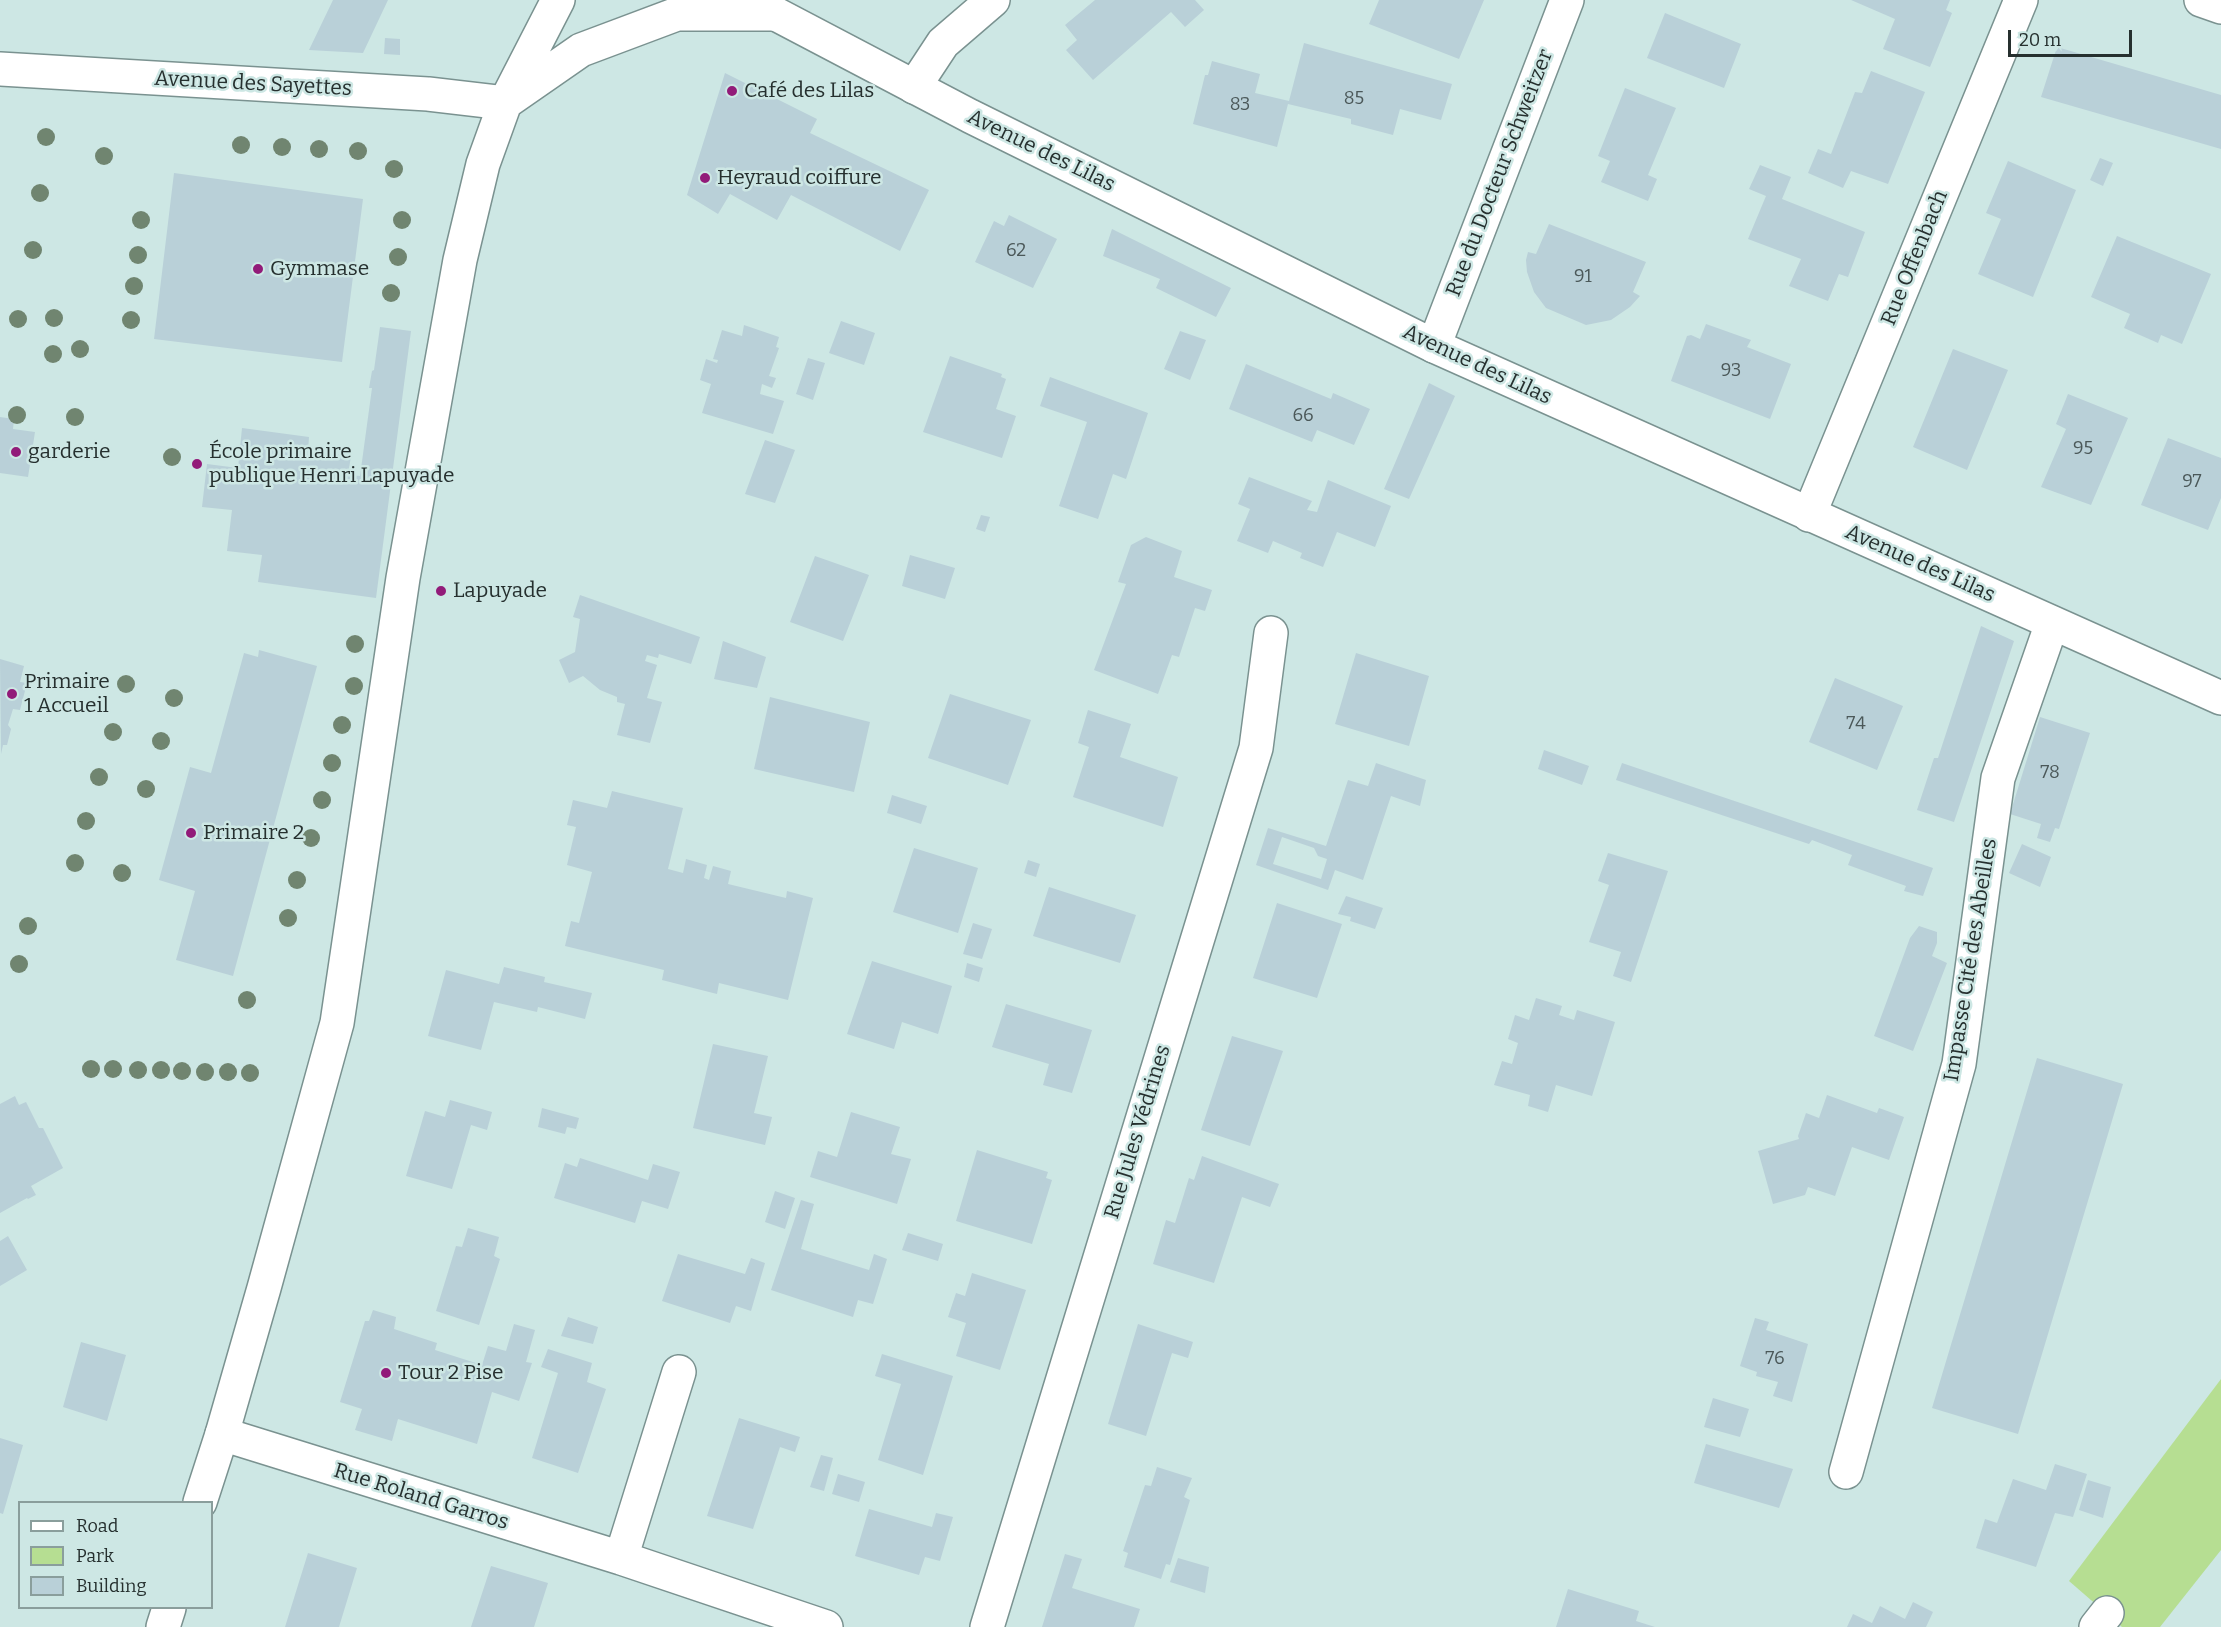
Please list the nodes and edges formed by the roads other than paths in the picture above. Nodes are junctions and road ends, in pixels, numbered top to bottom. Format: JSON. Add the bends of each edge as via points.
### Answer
{"nodes":[{"id":1,"x":558,"y":0,"type":"edge"},
{"id":2,"x":993,"y":0,"type":"edge"},
{"id":3,"x":1567,"y":0,"type":"edge"},
{"id":4,"x":2021,"y":0,"type":"edge"},
{"id":5,"x":2201,"y":0,"type":"edge"},
{"id":6,"x":762,"y":7,"type":"edge"},
{"id":7,"x":2221,"y":7,"type":"edge"},
{"id":8,"x":0,"y":69,"type":"edge"},
{"id":9,"x":914,"y":87,"type":"junction"},
{"id":10,"x":505,"y":103,"type":"junction"},
{"id":11,"x":1434,"y":346,"type":"junction"},
{"id":12,"x":1809,"y":515,"type":"junction"},
{"id":13,"x":2052,"y":623,"type":"junction"},
{"id":14,"x":1271,"y":633,"type":"dead end"},
{"id":15,"x":2221,"y":698,"type":"edge"},
{"id":16,"x":679,"y":1372,"type":"dead end"},
{"id":17,"x":222,"y":1434,"type":"junction"},
{"id":18,"x":1846,"y":1472,"type":"dead end"},
{"id":19,"x":201,"y":1501,"type":"edge"},
{"id":20,"x":621,"y":1558,"type":"junction"},
{"id":21,"x":169,"y":1609,"type":"edge"},
{"id":22,"x":163,"y":1627,"type":"edge"},
{"id":23,"x":826,"y":1627,"type":"edge"},
{"id":24,"x":987,"y":1627,"type":"edge"}],
"edges":[{"from":1,"to":10,"type":"street"},
{"from":2,"to":9,"type":"street","via":[[943,43]]},
{"from":3,"to":11,"type":"street","name":"Rue du Docteur Schweitzer"},
{"from":4,"to":12,"type":"street","name":"Rue Offenbach"},
{"from":5,"to":7,"type":"street"},
{"from":6,"to":9,"type":"street","name":"Avenue des Lilas"},
{"from":6,"to":10,"type":"street","via":[[677,14],[580,50]]},
{"from":8,"to":10,"type":"street","name":"Avenue des Sayettes","via":[[428,94]]},
{"from":9,"to":11,"type":"street","name":"Avenue des Lilas"},
{"from":10,"to":17,"type":"street","via":[[483,164],[460,260],[403,578],[337,1023]]},
{"from":11,"to":12,"type":"street","name":"Avenue des Lilas"},
{"from":12,"to":13,"type":"street","name":"Avenue des Lilas"},
{"from":13,"to":15,"type":"street","name":"Avenue des Lilas"},
{"from":13,"to":18,"type":"street","name":"Impasse Cité des Abeilles","via":[[1998,778],[1959,1064]]},
{"from":14,"to":24,"type":"street","name":"Rue Jules Védrines","via":[[1256,748]]},
{"from":16,"to":20,"type":"street"},
{"from":17,"to":19,"type":"street"},
{"from":17,"to":20,"type":"street","name":"Rue Roland Garros"},
{"from":20,"to":23,"type":"street","name":"Rue Roland Garros"},
{"from":21,"to":22,"type":"street"}]}
